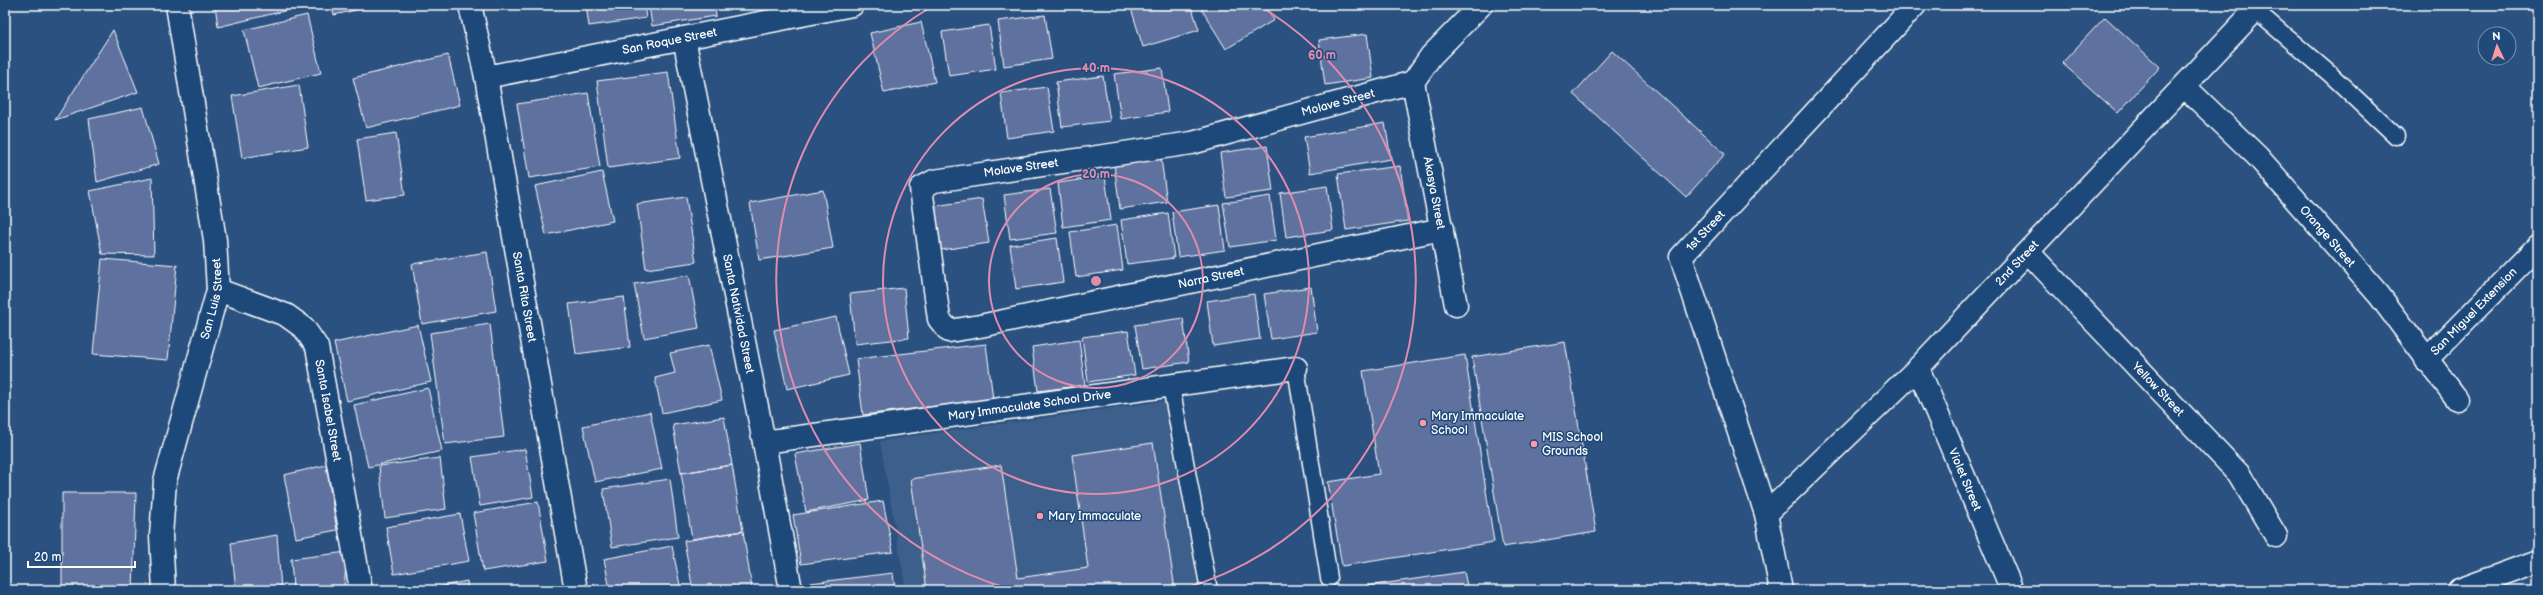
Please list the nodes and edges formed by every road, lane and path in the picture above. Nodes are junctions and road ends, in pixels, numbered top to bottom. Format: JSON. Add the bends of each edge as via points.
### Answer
{"nodes":[{"id":1,"x":176,"y":5,"type":"edge"},
{"id":2,"x":470,"y":5,"type":"edge"},
{"id":3,"x":852,"y":5,"type":"edge"},
{"id":4,"x":1481,"y":5,"type":"edge"},
{"id":5,"x":1915,"y":5,"type":"edge"},
{"id":6,"x":2258,"y":8,"type":"edge"},
{"id":7,"x":684,"y":38,"type":"junction"},
{"id":8,"x":486,"y":77,"type":"junction"},
{"id":9,"x":1413,"y":82,"type":"junction"},
{"id":10,"x":2184,"y":86,"type":"junction"},
{"id":11,"x":2396,"y":136,"type":"dead end"},
{"id":12,"x":1442,"y":229,"type":"junction"},
{"id":13,"x":2538,"y":246,"type":"edge"},
{"id":14,"x":2028,"y":252,"type":"junction"},
{"id":15,"x":218,"y":290,"type":"junction"},
{"id":16,"x":1456,"y":304,"type":"dead end"},
{"id":17,"x":980,"y":326,"type":"joint"},
{"id":18,"x":2426,"y":360,"type":"junction"},
{"id":19,"x":1296,"y":368,"type":"joint"},
{"id":20,"x":1918,"y":368,"type":"junction"},
{"id":21,"x":1171,"y":386,"type":"junction"},
{"id":22,"x":2457,"y":400,"type":"dead end"},
{"id":23,"x":764,"y":442,"type":"junction"},
{"id":24,"x":1766,"y":514,"type":"junction"},
{"id":25,"x":2276,"y":536,"type":"dead end"},
{"id":26,"x":2538,"y":561,"type":"edge"},
{"id":27,"x":1329,"y":578,"type":"dead end"},
{"id":28,"x":164,"y":590,"type":"edge"},
{"id":29,"x":361,"y":590,"type":"edge"},
{"id":30,"x":576,"y":590,"type":"edge"},
{"id":31,"x":791,"y":590,"type":"edge"},
{"id":32,"x":1209,"y":590,"type":"edge"},
{"id":33,"x":1781,"y":590,"type":"edge"},
{"id":34,"x":2012,"y":590,"type":"edge"},
{"id":35,"x":2459,"y":590,"type":"edge"}],
"edges":[{"from":1,"to":15,"type":"street","name":"San Luis Street","via":[[215,240]]},
{"from":2,"to":8,"type":"street","name":"Santa Rita Street"},
{"from":3,"to":7,"type":"street","name":"San Roque Street"},
{"from":4,"to":9,"type":"street","via":[[1430,56]]},
{"from":5,"to":24,"type":"street","name":"1st Street","via":[[1681,257]]},
{"from":6,"to":10,"type":"street","name":"2nd Street"},
{"from":6,"to":11,"type":"lane"},
{"from":7,"to":8,"type":"street","name":"San Roque Street"},
{"from":7,"to":23,"type":"street","name":"Santa Natividad Street"},
{"from":8,"to":30,"type":"street","name":"Santa Rita Street"},
{"from":9,"to":12,"type":"street","name":"Akasya Street"},
{"from":9,"to":17,"type":"street","name":"Molave Street","via":[[1192,143],[934,181],[921,188],[939,319],[949,330]]},
{"from":10,"to":14,"type":"street","name":"2nd Street"},
{"from":10,"to":18,"type":"street","name":"Orange Street","via":[[2258,157],[2379,295]]},
{"from":12,"to":16,"type":"street","name":"Akasya Street"},
{"from":12,"to":17,"type":"street","name":"Narra Street"},
{"from":13,"to":18,"type":"street","name":"San Miguel Extension"},
{"from":14,"to":20,"type":"street","name":"2nd Street"},
{"from":14,"to":25,"type":"street","name":"Yellow Street","via":[[2239,474]]},
{"from":15,"to":28,"type":"street","name":"San Luis Street","via":[[165,480],[160,536]]},
{"from":15,"to":29,"type":"street","name":"Santa Isabel Street","via":[[286,315],[304,328],[317,347]]},
{"from":18,"to":22,"type":"street","name":"Orange Street"},
{"from":19,"to":21,"type":"street","name":"Mary Immaculate School Drive"},
{"from":19,"to":27,"type":"lane"},
{"from":20,"to":24,"type":"street","name":"2nd Street"},
{"from":20,"to":34,"type":"street","name":"Violet Street"},
{"from":21,"to":23,"type":"street","name":"Mary Immaculate School Drive"},
{"from":21,"to":32,"type":"lane"},
{"from":23,"to":31,"type":"street","name":"Santa Natividad Street"},
{"from":24,"to":33,"type":"street"},
{"from":26,"to":35,"type":"street"}]}
